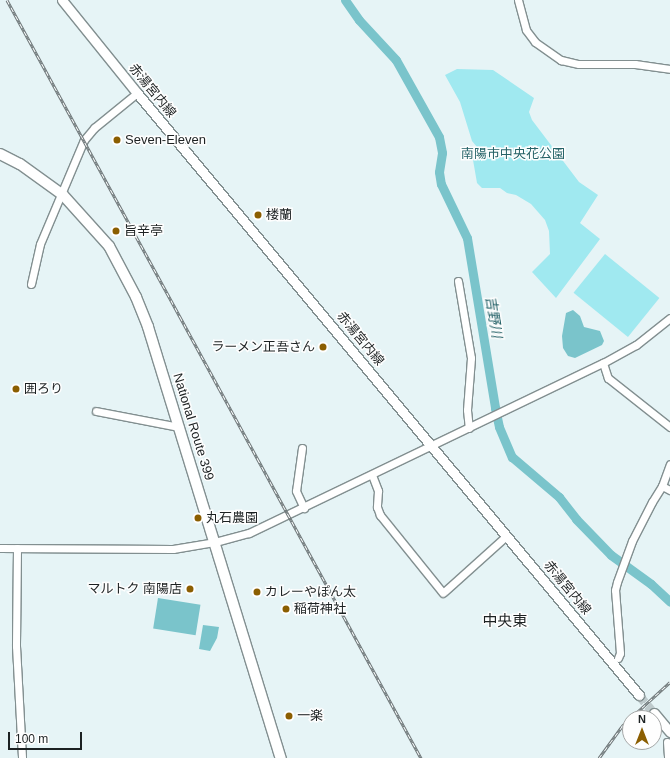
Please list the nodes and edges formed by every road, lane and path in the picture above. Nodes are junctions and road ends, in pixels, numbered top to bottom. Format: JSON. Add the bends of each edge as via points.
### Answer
{"nodes":[{"id":1,"x":62,"y":0,"type":"edge"},
{"id":2,"x":518,"y":0,"type":"edge"},
{"id":3,"x":670,"y":69,"type":"edge"},
{"id":4,"x":136,"y":93,"type":"junction"},
{"id":5,"x":0,"y":154,"type":"edge"},
{"id":6,"x":63,"y":195,"type":"junction"},
{"id":7,"x":458,"y":281,"type":"dead end"},
{"id":8,"x":31,"y":284,"type":"dead end"},
{"id":9,"x":670,"y":318,"type":"edge"},
{"id":10,"x":603,"y":363,"type":"junction"},
{"id":11,"x":96,"y":411,"type":"dead end"},
{"id":12,"x":179,"y":426,"type":"junction"},
{"id":13,"x":670,"y":427,"type":"edge"},
{"id":14,"x":469,"y":428,"type":"junction"},
{"id":15,"x":432,"y":445,"type":"junction"},
{"id":16,"x":302,"y":448,"type":"dead end"},
{"id":17,"x":670,"y":464,"type":"edge"},
{"id":18,"x":372,"y":475,"type":"junction"},
{"id":19,"x":662,"y":486,"type":"junction"},
{"id":20,"x":670,"y":490,"type":"edge"},
{"id":21,"x":304,"y":508,"type":"junction"},
{"id":22,"x":506,"y":536,"type":"junction"},
{"id":23,"x":215,"y":542,"type":"junction"},
{"id":24,"x":0,"y":548,"type":"edge"},
{"id":25,"x":17,"y":548,"type":"junction"},
{"id":26,"x":618,"y":658,"type":"dead end"},
{"id":27,"x":639,"y":695,"type":"tunnel mouth"},
{"id":28,"x":662,"y":722,"type":"edge"},
{"id":29,"x":670,"y":732,"type":"edge"},
{"id":30,"x":667,"y":742,"type":"dead end"},
{"id":31,"x":22,"y":758,"type":"edge"},
{"id":32,"x":281,"y":758,"type":"edge"},
{"id":33,"x":668,"y":758,"type":"edge"}],
"edges":[{"from":1,"to":4,"type":"main road","name":"赤湯宮内線"},
{"from":2,"to":3,"type":"street","via":[[526,30],[535,42],[560,60],[579,64],[635,64]]},
{"from":4,"to":6,"type":"street","via":[[94,128],[84,140]]},
{"from":4,"to":15,"type":"main road","name":"赤湯宮内線"},
{"from":5,"to":6,"type":"highway","name":"National Route 399","via":[[20,164]]},
{"from":6,"to":8,"type":"street","via":[[40,244]]},
{"from":6,"to":12,"type":"highway","name":"National Route 399","via":[[109,246],[132,291],[148,327]]},
{"from":7,"to":14,"type":"street","via":[[470,358],[467,410]]},
{"from":9,"to":10,"type":"street","via":[[636,345]]},
{"from":10,"to":13,"type":"street","via":[[608,378]]},
{"from":10,"to":14,"type":"street"},
{"from":11,"to":12,"type":"street"},
{"from":12,"to":23,"type":"highway","name":"National Route 399"},
{"from":14,"to":15,"type":"street"},
{"from":15,"to":18,"type":"street"},
{"from":15,"to":22,"type":"main road","name":"赤湯宮内線"},
{"from":16,"to":21,"type":"street","via":[[296,491]]},
{"from":17,"to":19,"type":"street"},
{"from":18,"to":21,"type":"street"},
{"from":18,"to":22,"type":"street","via":[[378,491],[377,507],[380,515],[444,592]]},
{"from":19,"to":20,"type":"street"},
{"from":19,"to":26,"type":"street","via":[[632,541],[617,582],[615,590],[620,653]]},
{"from":21,"to":23,"type":"street","via":[[249,533]]},
{"from":22,"to":27,"type":"main road","name":"赤湯宮内線"},
{"from":23,"to":25,"type":"street","via":[[144,550]]},
{"from":23,"to":32,"type":"highway","name":"National Route 399"},
{"from":24,"to":25,"type":"street"},
{"from":25,"to":31,"type":"street","via":[[16,646]]},
{"from":28,"to":29,"type":"main road"},
{"from":30,"to":33,"type":"street"}]}
